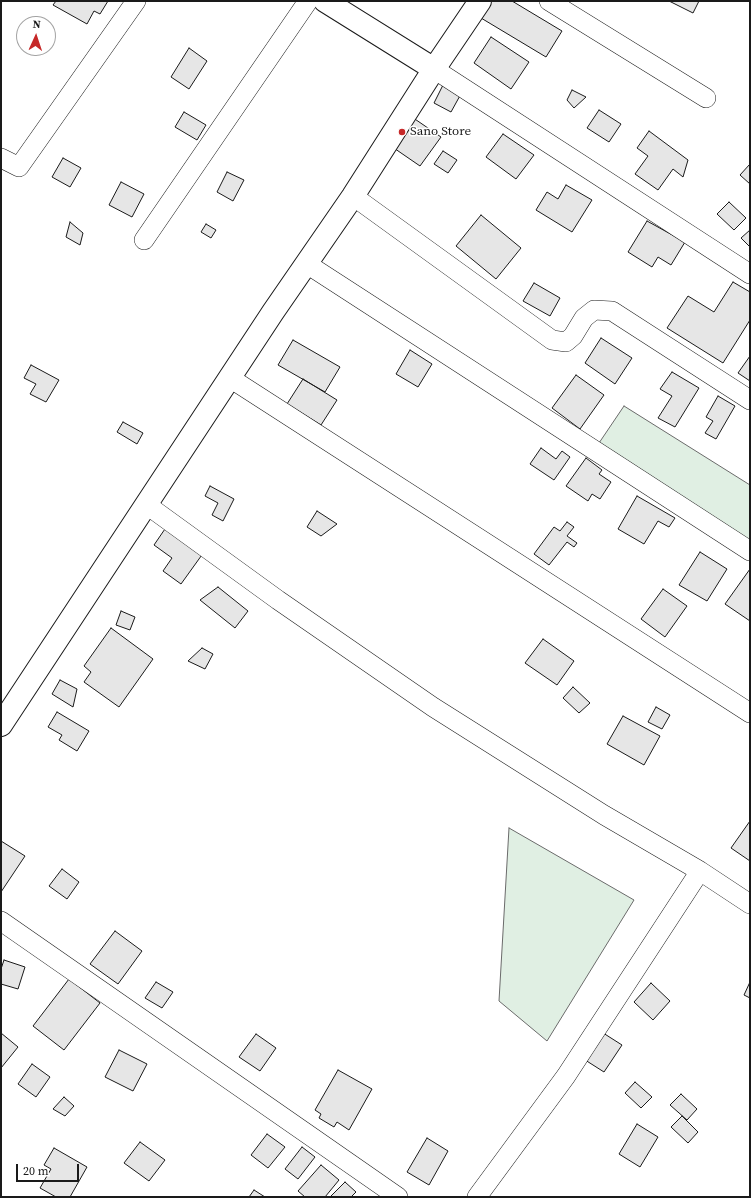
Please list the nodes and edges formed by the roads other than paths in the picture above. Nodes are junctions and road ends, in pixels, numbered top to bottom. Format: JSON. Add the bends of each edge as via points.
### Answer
{"nodes":[{"id":1,"x":136,"y":1,"type":"edge"},
{"id":2,"x":308,"y":1,"type":"edge"},
{"id":3,"x":480,"y":1,"type":"edge"},
{"id":4,"x":549,"y":1,"type":"edge"},
{"id":5,"x":335,"y":4,"type":"edge"},
{"id":6,"x":434,"y":69,"type":"junction"},
{"id":7,"x":706,"y":98,"type":"dead end"},
{"id":8,"x":1,"y":158,"type":"edge"},
{"id":9,"x":353,"y":196,"type":"junction"},
{"id":10,"x":144,"y":240,"type":"dead end"},
{"id":11,"x":307,"y":264,"type":"junction"},
{"id":12,"x":750,"y":274,"type":"edge"},
{"id":13,"x":230,"y":378,"type":"junction"},
{"id":14,"x":750,"y":400,"type":"edge"},
{"id":15,"x":147,"y":505,"type":"junction"},
{"id":16,"x":750,"y":551,"type":"edge"},
{"id":17,"x":750,"y":713,"type":"edge"},
{"id":18,"x":1,"y":725,"type":"edge"},
{"id":19,"x":700,"y":871,"type":"junction"},
{"id":20,"x":750,"y":904,"type":"edge"},
{"id":21,"x":1,"y":921,"type":"edge"},
{"id":22,"x":398,"y":1197,"type":"edge"},
{"id":23,"x":477,"y":1197,"type":"edge"}],
"edges":[{"from":1,"to":8,"type":"street","via":[[19,167]]},
{"from":2,"to":10,"type":"street"},
{"from":3,"to":6,"type":"street"},
{"from":4,"to":7,"type":"street"},
{"from":5,"to":6,"type":"street"},
{"from":6,"to":9,"type":"street"},
{"from":6,"to":12,"type":"street"},
{"from":9,"to":11,"type":"street"},
{"from":9,"to":14,"type":"street","via":[[552,340],[566,342],[584,318],[594,310],[612,310]]},
{"from":11,"to":13,"type":"street"},
{"from":11,"to":16,"type":"street"},
{"from":13,"to":15,"type":"street"},
{"from":13,"to":17,"type":"street"},
{"from":15,"to":18,"type":"street"},
{"from":15,"to":19,"type":"street","via":[[278,600],[434,707],[604,815]]},
{"from":19,"to":20,"type":"street"},
{"from":19,"to":23,"type":"street","via":[[566,1076]]},
{"from":21,"to":22,"type":"street"}]}
